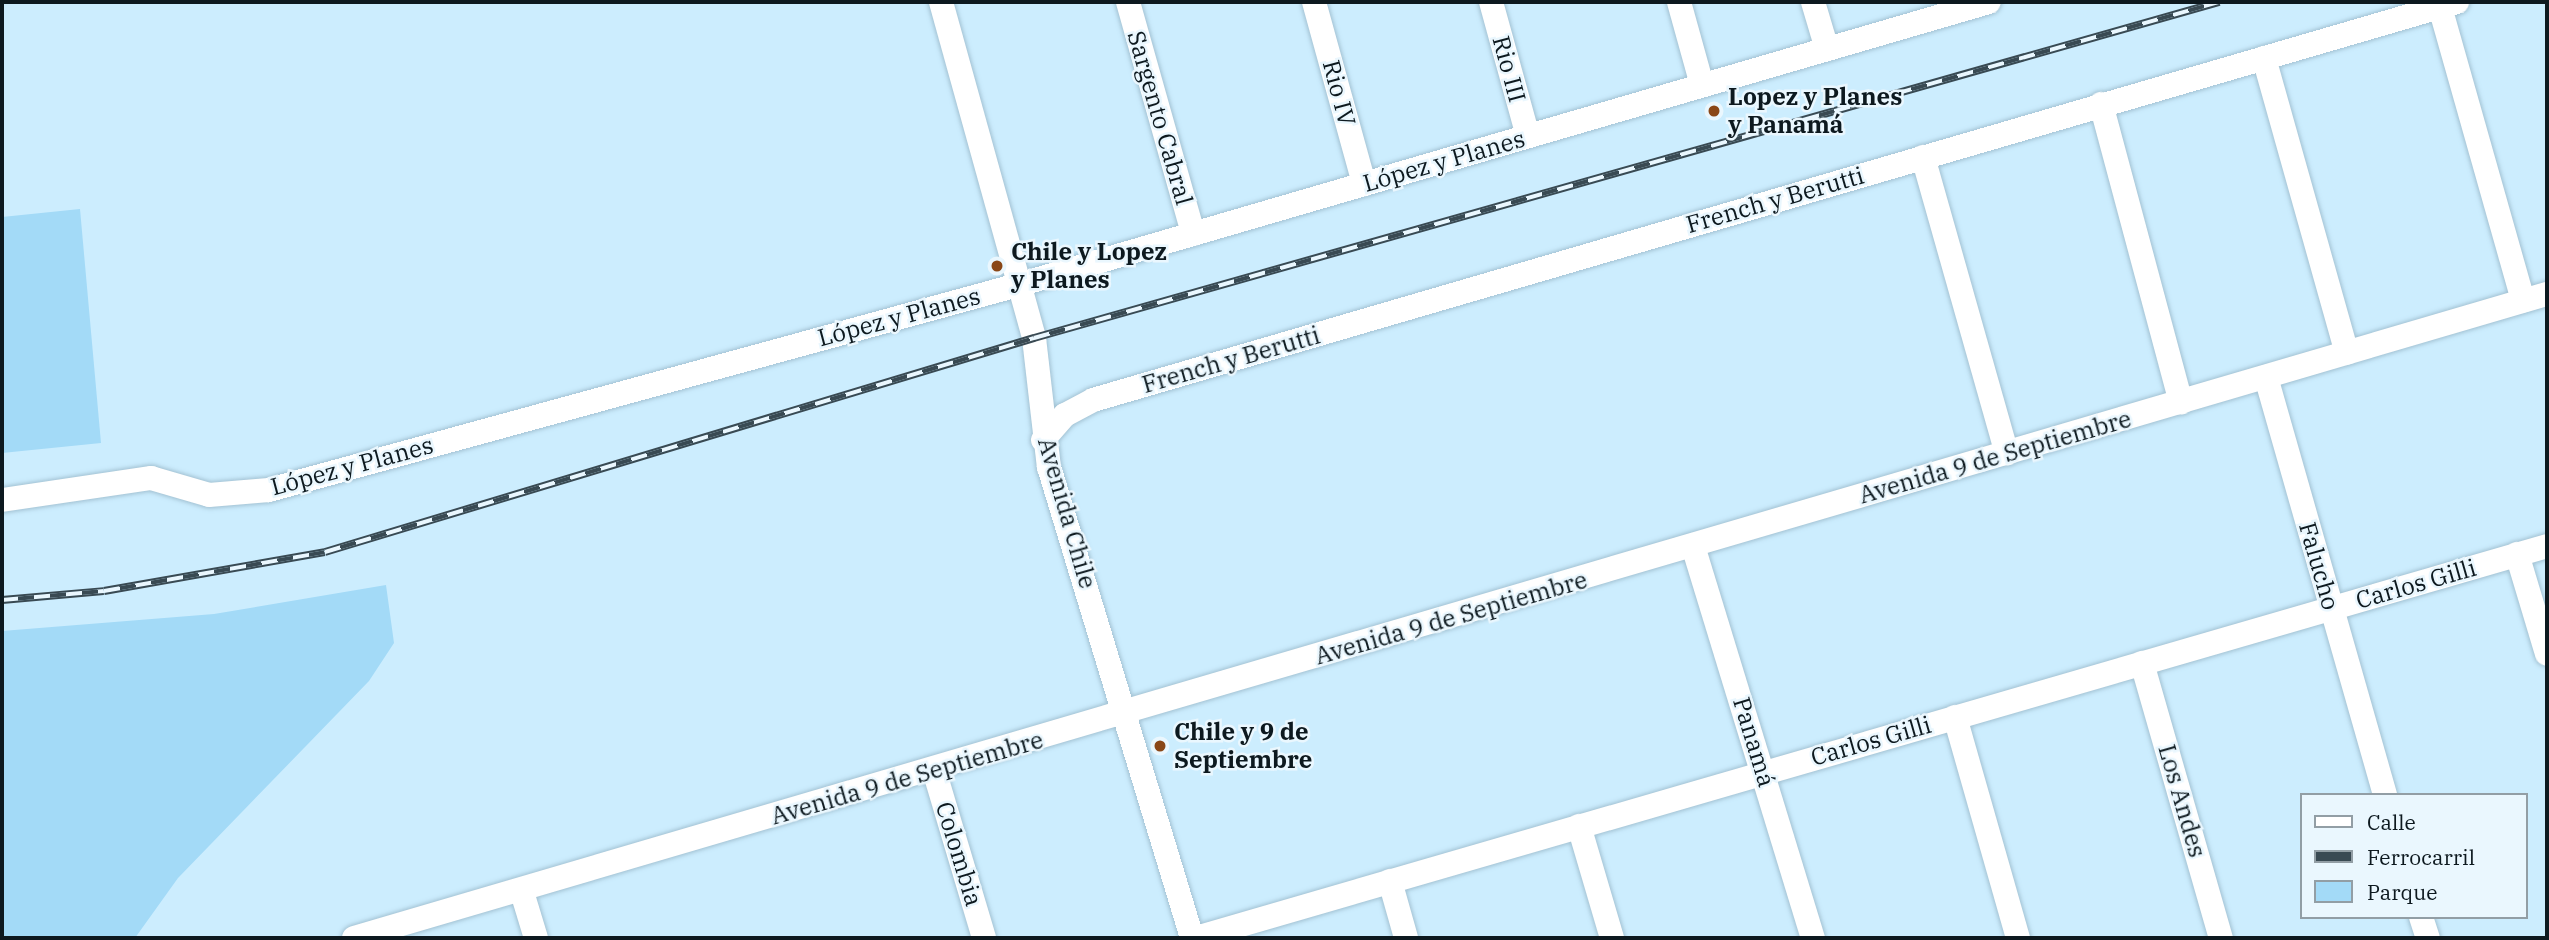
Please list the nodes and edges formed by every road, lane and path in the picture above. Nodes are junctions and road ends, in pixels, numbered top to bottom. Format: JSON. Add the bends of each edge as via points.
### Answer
{"nodes":[{"id":1,"x":941,"y":2,"type":"edge"},
{"id":2,"x":1128,"y":2,"type":"edge"},
{"id":3,"x":1314,"y":2,"type":"edge"},
{"id":4,"x":1491,"y":2,"type":"edge"},
{"id":5,"x":1679,"y":2,"type":"edge"},
{"id":6,"x":1813,"y":2,"type":"edge"},
{"id":7,"x":1990,"y":2,"type":"edge"},
{"id":8,"x":2449,"y":4,"type":"edge"},
{"id":9,"x":1827,"y":49,"type":"junction"},
{"id":10,"x":2264,"y":58,"type":"junction"},
{"id":11,"x":1702,"y":85,"type":"junction"},
{"id":12,"x":2101,"y":104,"type":"junction"},
{"id":13,"x":1528,"y":136,"type":"junction"},
{"id":14,"x":1923,"y":157,"type":"junction"},
{"id":15,"x":1364,"y":184,"type":"junction"},
{"id":16,"x":1193,"y":234,"type":"junction"},
{"id":17,"x":1018,"y":285,"type":"junction"},
{"id":18,"x":2547,"y":294,"type":"edge"},
{"id":19,"x":2523,"y":302,"type":"junction"},
{"id":20,"x":2347,"y":353,"type":"junction"},
{"id":21,"x":2266,"y":377,"type":"junction"},
{"id":22,"x":1041,"y":387,"type":"junction"},
{"id":23,"x":1093,"y":400,"type":"junction"},
{"id":24,"x":2181,"y":402,"type":"junction"},
{"id":25,"x":1043,"y":440,"type":"junction"},
{"id":26,"x":2007,"y":453,"type":"junction"},
{"id":27,"x":2,"y":500,"type":"edge"},
{"id":28,"x":1693,"y":546,"type":"junction"},
{"id":29,"x":2547,"y":546,"type":"edge"},
{"id":30,"x":2517,"y":554,"type":"junction"},
{"id":31,"x":2330,"y":608,"type":"junction"},
{"id":32,"x":2547,"y":654,"type":"edge"},
{"id":33,"x":2142,"y":663,"type":"junction"},
{"id":34,"x":1128,"y":713,"type":"junction"},
{"id":35,"x":1955,"y":716,"type":"junction"},
{"id":36,"x":934,"y":770,"type":"junction"},
{"id":37,"x":1763,"y":772,"type":"junction"},
{"id":38,"x":2384,"y":793,"type":"edge"},
{"id":39,"x":1579,"y":826,"type":"junction"},
{"id":40,"x":1390,"y":881,"type":"junction"},
{"id":41,"x":522,"y":892,"type":"junction"},
{"id":42,"x":2422,"y":919,"type":"edge"},
{"id":43,"x":383,"y":932,"type":"edge"},
{"id":44,"x":354,"y":938,"type":"edge"},
{"id":45,"x":536,"y":938,"type":"edge"},
{"id":46,"x":984,"y":938,"type":"edge"},
{"id":47,"x":1194,"y":938,"type":"edge"},
{"id":48,"x":1406,"y":938,"type":"edge"},
{"id":49,"x":1612,"y":938,"type":"edge"},
{"id":50,"x":1813,"y":938,"type":"edge"},
{"id":51,"x":2018,"y":938,"type":"edge"},
{"id":52,"x":2221,"y":938,"type":"edge"},
{"id":53,"x":2428,"y":938,"type":"edge"}],
"edges":[{"from":1,"to":17,"type":"street","name":"Avenida Chile"},
{"from":2,"to":16,"type":"street","name":"Sargento Cabral"},
{"from":3,"to":15,"type":"street","name":"Rio IV"},
{"from":4,"to":13,"type":"street","name":"Rio III"},
{"from":5,"to":11,"type":"street"},
{"from":6,"to":9,"type":"street"},
{"from":7,"to":9,"type":"street","name":"López y Planes"},
{"from":8,"to":10,"type":"street","name":"French y Berutti"},
{"from":8,"to":19,"type":"street"},
{"from":9,"to":11,"type":"street","name":"López y Planes"},
{"from":10,"to":12,"type":"street","name":"French y Berutti"},
{"from":10,"to":20,"type":"street"},
{"from":11,"to":13,"type":"street","name":"López y Planes"},
{"from":12,"to":14,"type":"street","name":"French y Berutti"},
{"from":12,"to":24,"type":"street"},
{"from":13,"to":15,"type":"street","name":"López y Planes"},
{"from":14,"to":23,"type":"street","name":"French y Berutti"},
{"from":14,"to":26,"type":"street"},
{"from":15,"to":16,"type":"street","name":"López y Planes"},
{"from":16,"to":17,"type":"street","name":"López y Planes"},
{"from":17,"to":22,"type":"street","name":"Avenida Chile"},
{"from":17,"to":27,"type":"street","name":"López y Planes","via":[[269,490],[208,495],[151,478]]},
{"from":18,"to":19,"type":"street","name":"Avenida 9 de Septiembre"},
{"from":19,"to":20,"type":"street","name":"Avenida 9 de Septiembre"},
{"from":20,"to":21,"type":"street","name":"Avenida 9 de Septiembre"},
{"from":21,"to":24,"type":"street","name":"Avenida 9 de Septiembre"},
{"from":21,"to":31,"type":"street","name":"Falucho"},
{"from":22,"to":23,"type":"street"},
{"from":22,"to":25,"type":"street","name":"Avenida Chile"},
{"from":23,"to":25,"type":"street","name":"French y Berutti","via":[[1065,415]]},
{"from":24,"to":26,"type":"street","name":"Avenida 9 de Septiembre"},
{"from":25,"to":34,"type":"street","name":"Avenida Chile"},
{"from":26,"to":28,"type":"street","name":"Avenida 9 de Septiembre"},
{"from":28,"to":34,"type":"street","name":"Avenida 9 de Septiembre"},
{"from":28,"to":37,"type":"street","name":"Panamá"},
{"from":29,"to":30,"type":"street","name":"Carlos Gilli"},
{"from":30,"to":31,"type":"street","name":"Carlos Gilli"},
{"from":30,"to":32,"type":"street"},
{"from":31,"to":33,"type":"street","name":"Carlos Gilli"},
{"from":31,"to":38,"type":"street","name":"Falucho"},
{"from":33,"to":35,"type":"street","name":"Carlos Gilli"},
{"from":33,"to":52,"type":"street","name":"Los Andes"},
{"from":34,"to":36,"type":"street","name":"Avenida 9 de Septiembre"},
{"from":34,"to":47,"type":"street","name":"Avenida Chile"},
{"from":35,"to":37,"type":"street","name":"Carlos Gilli"},
{"from":35,"to":51,"type":"street"},
{"from":36,"to":41,"type":"street","name":"Avenida 9 de Septiembre"},
{"from":36,"to":46,"type":"street","name":"Colombia"},
{"from":37,"to":39,"type":"street","name":"Carlos Gilli"},
{"from":37,"to":50,"type":"street","name":"Panamá"},
{"from":39,"to":40,"type":"street","name":"Carlos Gilli"},
{"from":39,"to":49,"type":"street"},
{"from":40,"to":47,"type":"street","name":"Carlos Gilli"},
{"from":40,"to":48,"type":"street"},
{"from":41,"to":43,"type":"street","name":"Avenida 9 de Septiembre"},
{"from":41,"to":45,"type":"street"},
{"from":42,"to":53,"type":"street"},
{"from":43,"to":44,"type":"street","name":"Avenida 9 de Septiembre"}]}
